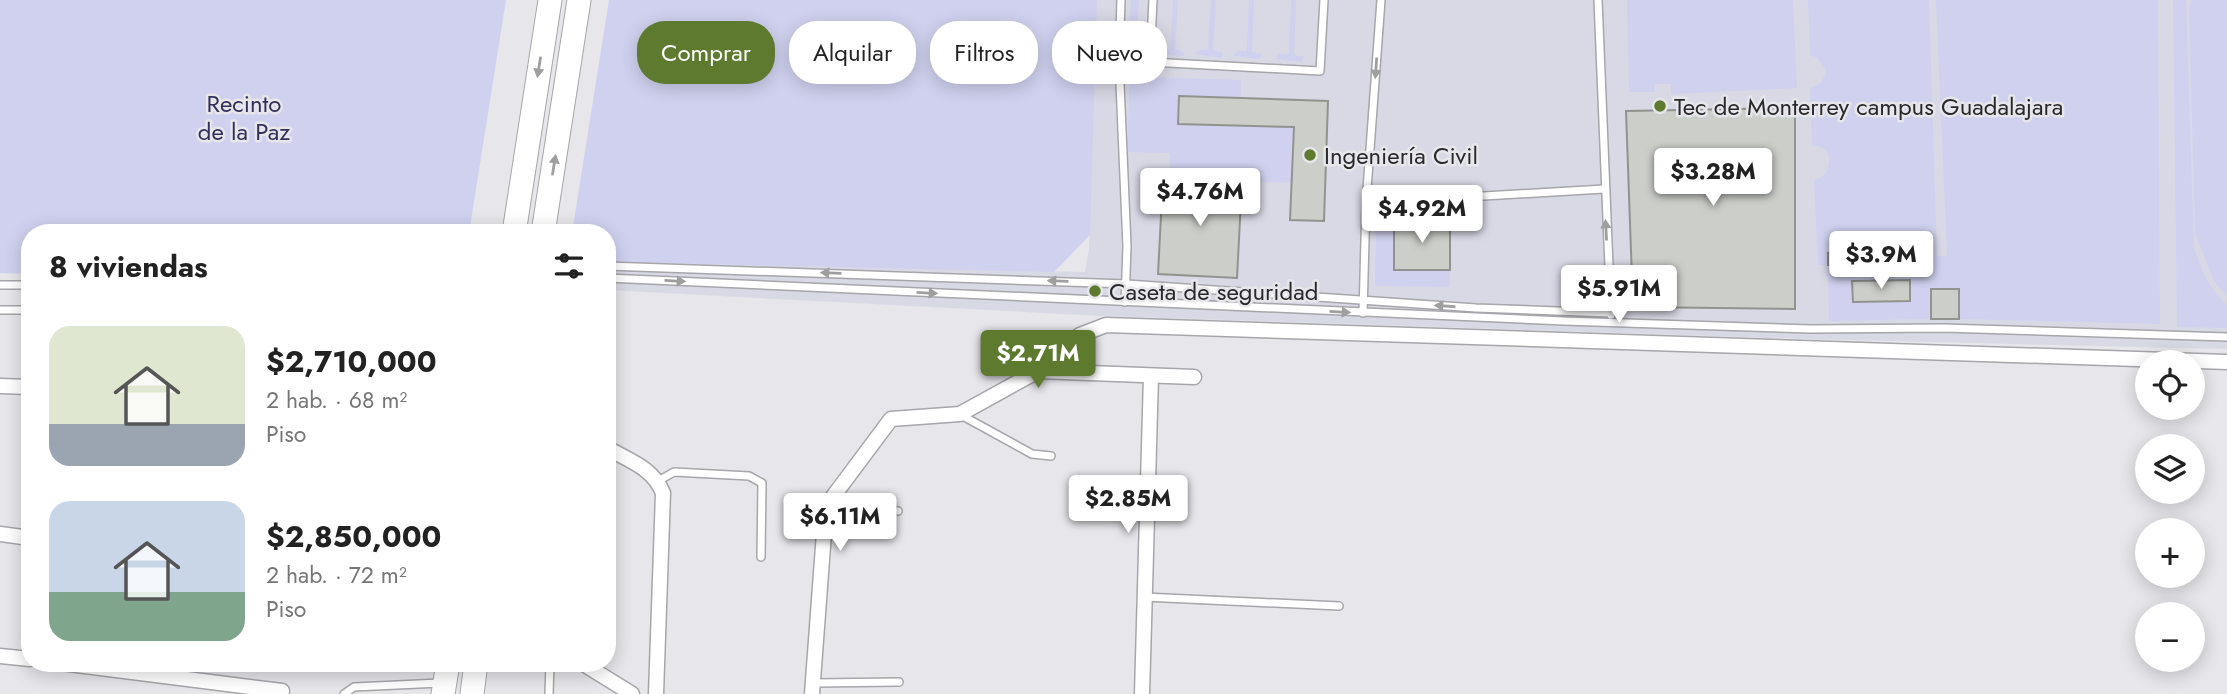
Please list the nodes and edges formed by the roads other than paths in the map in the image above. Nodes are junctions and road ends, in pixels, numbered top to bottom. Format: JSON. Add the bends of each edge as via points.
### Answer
{"nodes":[{"id":1,"x":550,"y":0,"type":"edge"},
{"id":2,"x":579,"y":0,"type":"edge"},
{"id":3,"x":1121,"y":0,"type":"edge"},
{"id":4,"x":1153,"y":0,"type":"edge"},
{"id":5,"x":1324,"y":0,"type":"edge"},
{"id":6,"x":1381,"y":0,"type":"edge"},
{"id":7,"x":1598,"y":0,"type":"edge"},
{"id":8,"x":1120,"y":21,"type":"edge"},
{"id":9,"x":1152,"y":21,"type":"edge"},
{"id":10,"x":1167,"y":63,"type":"edge"},
{"id":11,"x":1120,"y":84,"type":"edge"},
{"id":12,"x":1604,"y":189,"type":"junction"},
{"id":13,"x":1366,"y":203,"type":"junction"},
{"id":14,"x":515,"y":224,"type":"edge"},
{"id":15,"x":545,"y":224,"type":"edge"},
{"id":16,"x":616,"y":265,"type":"edge"},
{"id":17,"x":616,"y":278,"type":"edge"},
{"id":18,"x":1127,"y":284,"type":"junction"},
{"id":19,"x":0,"y":285,"type":"edge"},
{"id":20,"x":21,"y":285,"type":"edge"},
{"id":21,"x":1364,"y":300,"type":"junction"},
{"id":22,"x":1125,"y":302,"type":"junction"},
{"id":23,"x":0,"y":310,"type":"edge"},
{"id":24,"x":21,"y":310,"type":"edge"},
{"id":25,"x":1363,"y":313,"type":"junction"},
{"id":26,"x":1611,"y":313,"type":"junction"},
{"id":27,"x":1612,"y":323,"type":"junction"},
{"id":28,"x":2227,"y":337,"type":"edge"},
{"id":29,"x":2227,"y":362,"type":"edge"},
{"id":30,"x":1038,"y":371,"type":"junction"},
{"id":31,"x":1151,"y":376,"type":"junction"},
{"id":32,"x":1194,"y":377,"type":"dead end"},
{"id":33,"x":0,"y":386,"type":"edge"},
{"id":34,"x":21,"y":387,"type":"edge"},
{"id":35,"x":960,"y":414,"type":"junction"},
{"id":36,"x":616,"y":454,"type":"edge"},
{"id":37,"x":1051,"y":456,"type":"dead end"},
{"id":38,"x":658,"y":481,"type":"junction"},
{"id":39,"x":826,"y":506,"type":"junction"},
{"id":40,"x":898,"y":511,"type":"dead end"},
{"id":41,"x":0,"y":534,"type":"edge"},
{"id":42,"x":21,"y":537,"type":"edge"},
{"id":43,"x":761,"y":557,"type":"dead end"},
{"id":44,"x":1144,"y":597,"type":"junction"},
{"id":45,"x":1339,"y":606,"type":"dead end"},
{"id":46,"x":0,"y":656,"type":"edge"},
{"id":47,"x":21,"y":658,"type":"edge"},
{"id":48,"x":120,"y":672,"type":"edge"},
{"id":49,"x":475,"y":672,"type":"edge"},
{"id":50,"x":549,"y":672,"type":"edge"},
{"id":51,"x":597,"y":672,"type":"edge"},
{"id":52,"x":445,"y":680,"type":"edge"},
{"id":53,"x":899,"y":682,"type":"dead end"},
{"id":54,"x":231,"y":689,"type":"edge"},
{"id":55,"x":813,"y":689,"type":"edge"},
{"id":56,"x":282,"y":691,"type":"dead end"},
{"id":57,"x":344,"y":694,"type":"edge"},
{"id":58,"x":472,"y":694,"type":"edge"},
{"id":59,"x":548,"y":694,"type":"edge"},
{"id":60,"x":632,"y":694,"type":"edge"},
{"id":61,"x":656,"y":694,"type":"edge"},
{"id":62,"x":1142,"y":694,"type":"edge"}],
"edges":[{"from":1,"to":14,"type":"main road","one_way":true},
{"from":15,"to":2,"type":"main road","one_way":true},
{"from":3,"to":8,"type":"lane"},
{"from":4,"to":9,"type":"lane"},
{"from":5,"to":10,"type":"lane","via":[[1320,71]]},
{"from":6,"to":13,"type":"lane","one_way":true},
{"from":7,"to":12,"type":"lane"},
{"from":11,"to":18,"type":"lane"},
{"from":12,"to":13,"type":"lane"},
{"from":26,"to":12,"type":"lane","one_way":true},
{"from":13,"to":21,"type":"lane"},
{"from":18,"to":16,"type":"lane","one_way":true},
{"from":17,"to":22,"type":"lane","one_way":true},
{"from":18,"to":21,"type":"lane"},
{"from":18,"to":22,"type":"lane"},
{"from":19,"to":20,"type":"lane"},
{"from":21,"to":25,"type":"lane"},
{"from":26,"to":21,"type":"lane","one_way":true},
{"from":22,"to":25,"type":"lane","one_way":true},
{"from":23,"to":24,"type":"lane"},
{"from":25,"to":27,"type":"lane"},
{"from":26,"to":27,"type":"lane"},
{"from":27,"to":28,"type":"lane"},
{"from":29,"to":30,"type":"street","via":[[1106,326],[1080,335]]},
{"from":30,"to":31,"type":"street"},
{"from":30,"to":35,"type":"street"},
{"from":31,"to":32,"type":"street"},
{"from":31,"to":44,"type":"street"},
{"from":33,"to":34,"type":"street"},
{"from":35,"to":37,"type":"lane","via":[[1032,454]]},
{"from":35,"to":39,"type":"street","via":[[891,419]]},
{"from":36,"to":38,"type":"street","via":[[650,471]]},
{"from":38,"to":43,"type":"lane","via":[[674,472],[749,476],[762,483]]},
{"from":38,"to":61,"type":"street","via":[[663,493]]},
{"from":39,"to":40,"type":"lane"},
{"from":39,"to":55,"type":"street"},
{"from":41,"to":42,"type":"street"},
{"from":44,"to":45,"type":"lane"},
{"from":44,"to":62,"type":"street"},
{"from":46,"to":47,"type":"street"},
{"from":48,"to":54,"type":"street"},
{"from":49,"to":58,"type":"main road"},
{"from":50,"to":59,"type":"lane"},
{"from":51,"to":60,"type":"street"},
{"from":52,"to":57,"type":"lane","via":[[354,687]]},
{"from":53,"to":55,"type":"lane"},
{"from":54,"to":56,"type":"street"}]}
